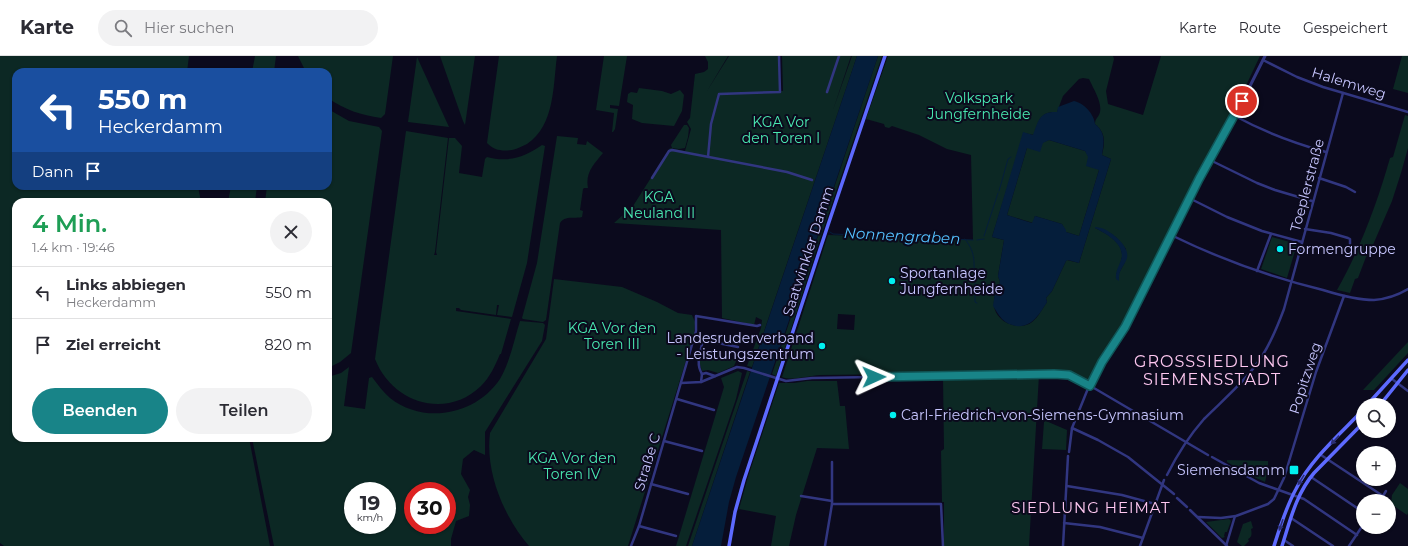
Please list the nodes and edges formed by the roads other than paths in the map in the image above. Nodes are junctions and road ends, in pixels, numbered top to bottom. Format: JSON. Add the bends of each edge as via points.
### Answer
{"nodes":[{"id":1,"x":779,"y":56,"type":"edge"},
{"id":2,"x":839,"y":56,"type":"edge"},
{"id":3,"x":885,"y":56,"type":"edge"},
{"id":4,"x":1264,"y":58,"type":"edge"},
{"id":5,"x":827,"y":92,"type":"dead end"},
{"id":6,"x":1343,"y":93,"type":"junction"},
{"id":7,"x":1408,"y":112,"type":"edge"},
{"id":8,"x":1235,"y":116,"type":"junction"},
{"id":9,"x":1326,"y":152,"type":"junction"},
{"id":10,"x":708,"y":157,"type":"junction"},
{"id":11,"x":1210,"y":160,"type":"junction"},
{"id":12,"x":652,"y":178,"type":"dead end"},
{"id":13,"x":1319,"y":178,"type":"junction"},
{"id":14,"x":812,"y":180,"type":"dead end"},
{"id":15,"x":1355,"y":192,"type":"dead end"},
{"id":16,"x":1189,"y":198,"type":"junction"},
{"id":17,"x":1312,"y":201,"type":"junction"},
{"id":18,"x":1305,"y":229,"type":"junction"},
{"id":19,"x":1271,"y":234,"type":"junction"},
{"id":20,"x":1171,"y":235,"type":"junction"},
{"id":21,"x":1302,"y":242,"type":"junction"},
{"id":22,"x":1350,"y":245,"type":"dead end"},
{"id":23,"x":1257,"y":271,"type":"junction"},
{"id":24,"x":1290,"y":282,"type":"junction"},
{"id":25,"x":1408,"y":289,"type":"edge"},
{"id":26,"x":1344,"y":296,"type":"junction"},
{"id":27,"x":760,"y":325,"type":"dead end"},
{"id":28,"x":738,"y":347,"type":"dead end"},
{"id":29,"x":1408,"y":360,"type":"edge"},
{"id":30,"x":1408,"y":370,"type":"edge"},
{"id":31,"x":702,"y":374,"type":"junction"},
{"id":32,"x":716,"y":376,"type":"junction"},
{"id":33,"x":776,"y":378,"type":"junction"},
{"id":34,"x":1392,"y":379,"type":"junction"},
{"id":35,"x":701,"y":382,"type":"junction"},
{"id":36,"x":681,"y":383,"type":"junction"},
{"id":37,"x":1397,"y":384,"type":"junction"},
{"id":38,"x":1090,"y":386,"type":"junction"},
{"id":39,"x":1408,"y":392,"type":"edge"},
{"id":40,"x":1374,"y":398,"type":"edge"},
{"id":41,"x":1386,"y":398,"type":"edge"},
{"id":42,"x":677,"y":399,"type":"junction"},
{"id":43,"x":714,"y":410,"type":"dead end"},
{"id":44,"x":1356,"y":418,"type":"edge"},
{"id":45,"x":1072,"y":428,"type":"junction"},
{"id":46,"x":1356,"y":430,"type":"edge"},
{"id":47,"x":664,"y":441,"type":"junction"},
{"id":48,"x":1186,"y":442,"type":"junction"},
{"id":49,"x":702,"y":451,"type":"dead end"},
{"id":50,"x":1069,"y":452,"type":"dead end"},
{"id":51,"x":1321,"y":455,"type":"junction"},
{"id":52,"x":1068,"y":456,"type":"dead end"},
{"id":53,"x":1327,"y":459,"type":"junction"},
{"id":54,"x":832,"y":462,"type":"dead end"},
{"id":55,"x":1167,"y":475,"type":"dead end"},
{"id":56,"x":1311,"y":477,"type":"junction"},
{"id":57,"x":1164,"y":480,"type":"dead end"},
{"id":58,"x":651,"y":484,"type":"junction"},
{"id":59,"x":1162,"y":484,"type":"junction"},
{"id":60,"x":1066,"y":486,"type":"junction"},
{"id":61,"x":1279,"y":490,"type":"junction"},
{"id":62,"x":1386,"y":491,"type":"dead end"},
{"id":63,"x":688,"y":494,"type":"dead end"},
{"id":64,"x":1174,"y":494,"type":"dead end"},
{"id":65,"x":1380,"y":494,"type":"edge"},
{"id":66,"x":1384,"y":494,"type":"edge"},
{"id":67,"x":801,"y":496,"type":"dead end"},
{"id":68,"x":1292,"y":496,"type":"junction"},
{"id":69,"x":1177,"y":498,"type":"dead end"},
{"id":70,"x":1299,"y":498,"type":"junction"},
{"id":71,"x":832,"y":502,"type":"junction"},
{"id":72,"x":1155,"y":504,"type":"junction"},
{"id":73,"x":1187,"y":507,"type":"dead end"},
{"id":74,"x":1356,"y":507,"type":"edge"},
{"id":75,"x":1190,"y":510,"type":"dead end"},
{"id":76,"x":1236,"y":516,"type":"junction"},
{"id":77,"x":1198,"y":518,"type":"junction"},
{"id":78,"x":1291,"y":518,"type":"junction"},
{"id":79,"x":1064,"y":523,"type":"junction"},
{"id":80,"x":639,"y":526,"type":"junction"},
{"id":81,"x":1356,"y":535,"type":"joint"},
{"id":82,"x":676,"y":536,"type":"dead end"},
{"id":83,"x":1142,"y":538,"type":"junction"},
{"id":84,"x":1284,"y":540,"type":"junction"},
{"id":85,"x":631,"y":546,"type":"edge"},
{"id":86,"x":729,"y":546,"type":"edge"},
{"id":87,"x":825,"y":546,"type":"edge"},
{"id":88,"x":943,"y":546,"type":"edge"},
{"id":89,"x":1063,"y":546,"type":"edge"},
{"id":90,"x":1140,"y":546,"type":"edge"},
{"id":91,"x":1226,"y":546,"type":"edge"},
{"id":92,"x":1274,"y":546,"type":"edge"},
{"id":93,"x":1282,"y":546,"type":"edge"},
{"id":94,"x":1293,"y":546,"type":"edge"},
{"id":95,"x":1333,"y":546,"type":"edge"},
{"id":96,"x":1349,"y":546,"type":"edge"}],
"edges":[{"from":1,"to":10,"type":"street","via":[[780,92],[719,94],[710,124]]},
{"from":2,"to":5,"type":"street"},
{"from":3,"to":33,"type":"main road","name":"Saatwinkler Damm"},
{"from":4,"to":6,"type":"street","name":"Halemweg","via":[[1297,77]]},
{"from":4,"to":8,"type":"street"},
{"from":6,"to":7,"type":"street","name":"Halemweg"},
{"from":6,"to":9,"type":"street","name":"Toeplerstraße"},
{"from":8,"to":9,"type":"street","via":[[1268,133]]},
{"from":8,"to":11,"type":"street"},
{"from":9,"to":13,"type":"street","name":"Toeplerstraße"},
{"from":10,"to":12,"type":"street","via":[[672,150]]},
{"from":10,"to":14,"type":"street","via":[[787,172]]},
{"from":11,"to":16,"type":"street"},
{"from":11,"to":17,"type":"street","via":[[1257,183]]},
{"from":13,"to":15,"type":"street"},
{"from":13,"to":17,"type":"street","name":"Toeplerstraße"},
{"from":16,"to":19,"type":"street","via":[[1227,217]]},
{"from":16,"to":20,"type":"street"},
{"from":17,"to":18,"type":"street","name":"Toeplerstraße"},
{"from":18,"to":21,"type":"street","name":"Toeplerstraße"},
{"from":18,"to":22,"type":"street","via":[[1348,238]]},
{"from":19,"to":21,"type":"street"},
{"from":19,"to":23,"type":"street"},
{"from":20,"to":23,"type":"street"},
{"from":20,"to":38,"type":"street","via":[[1125,327]]},
{"from":21,"to":24,"type":"street","name":"Toeplerstraße"},
{"from":23,"to":24,"type":"street"},
{"from":24,"to":26,"type":"street"},
{"from":24,"to":48,"type":"street","name":"Toeplerstraße","via":[[1279,322],[1262,356]]},
{"from":25,"to":26,"type":"street","via":[[1392,297],[1375,300]]},
{"from":26,"to":61,"type":"street","name":"Popitzweg","via":[[1317,368]]},
{"from":27,"to":36,"type":"street","name":"Straße C","via":[[696,316],[696,331]]},
{"from":28,"to":31,"type":"street","via":[[703,340],[698,360]]},
{"from":29,"to":34,"type":"main road"},
{"from":30,"to":37,"type":"main road"},
{"from":31,"to":32,"type":"street","via":[[706,372]]},
{"from":31,"to":35,"type":"street"},
{"from":32,"to":33,"type":"street","via":[[742,367]]},
{"from":32,"to":35,"type":"street"},
{"from":33,"to":38,"type":"street","via":[[791,381],[812,378],[1054,374],[1069,375]]},
{"from":33,"to":86,"type":"main road","name":"Saatwinkler Damm","via":[[740,493]]},
{"from":34,"to":37,"type":"street"},
{"from":34,"to":40,"type":"main road"},
{"from":35,"to":36,"type":"street"},
{"from":36,"to":42,"type":"street","name":"Straße C"},
{"from":37,"to":39,"type":"street"},
{"from":37,"to":41,"type":"main road"},
{"from":38,"to":45,"type":"street"},
{"from":38,"to":48,"type":"street"},
{"from":42,"to":43,"type":"street"},
{"from":42,"to":47,"type":"street","name":"Straße C"},
{"from":44,"to":51,"type":"main road","one_way":true},
{"from":45,"to":50,"type":"street"},
{"from":45,"to":59,"type":"street","via":[[1128,457]]},
{"from":46,"to":53,"type":"main road"},
{"from":47,"to":49,"type":"street"},
{"from":47,"to":58,"type":"street","name":"Straße C"},
{"from":48,"to":55,"type":"street","name":"Toeplerstraße"},
{"from":48,"to":61,"type":"street","via":[[1253,480]]},
{"from":51,"to":53,"type":"street"},
{"from":51,"to":68,"type":"main road","one_way":true,"via":[[1305,473]]},
{"from":52,"to":60,"type":"street"},
{"from":53,"to":56,"type":"main road"},
{"from":53,"to":65,"type":"street"},
{"from":54,"to":71,"type":"street"},
{"from":56,"to":70,"type":"main road"},
{"from":56,"to":74,"type":"street"},
{"from":57,"to":59,"type":"street"},
{"from":58,"to":63,"type":"street"},
{"from":58,"to":80,"type":"street","name":"Straße C"},
{"from":59,"to":64,"type":"street"},
{"from":59,"to":72,"type":"street"},
{"from":60,"to":72,"type":"street","via":[[1122,494]]},
{"from":60,"to":79,"type":"street"},
{"from":61,"to":68,"type":"street"},
{"from":61,"to":76,"type":"street","via":[[1271,502]]},
{"from":62,"to":66,"type":"street"},
{"from":67,"to":71,"type":"street"},
{"from":68,"to":70,"type":"street"},
{"from":68,"to":92,"type":"main road","one_way":true},
{"from":69,"to":73,"type":"street"},
{"from":70,"to":78,"type":"main road"},
{"from":70,"to":81,"type":"street"},
{"from":71,"to":87,"type":"street"},
{"from":71,"to":88,"type":"street","via":[[942,504]]},
{"from":72,"to":83,"type":"street"},
{"from":75,"to":77,"type":"street"},
{"from":76,"to":77,"type":"street"},
{"from":76,"to":91,"type":"street"},
{"from":77,"to":91,"type":"street"},
{"from":78,"to":84,"type":"main road"},
{"from":78,"to":95,"type":"street"},
{"from":79,"to":83,"type":"street","via":[[1107,528]]},
{"from":79,"to":89,"type":"street"},
{"from":80,"to":82,"type":"street"},
{"from":80,"to":85,"type":"street","name":"Straße C"},
{"from":81,"to":96,"type":"street"},
{"from":83,"to":90,"type":"street"},
{"from":84,"to":93,"type":"main road"},
{"from":84,"to":94,"type":"street"}]}
